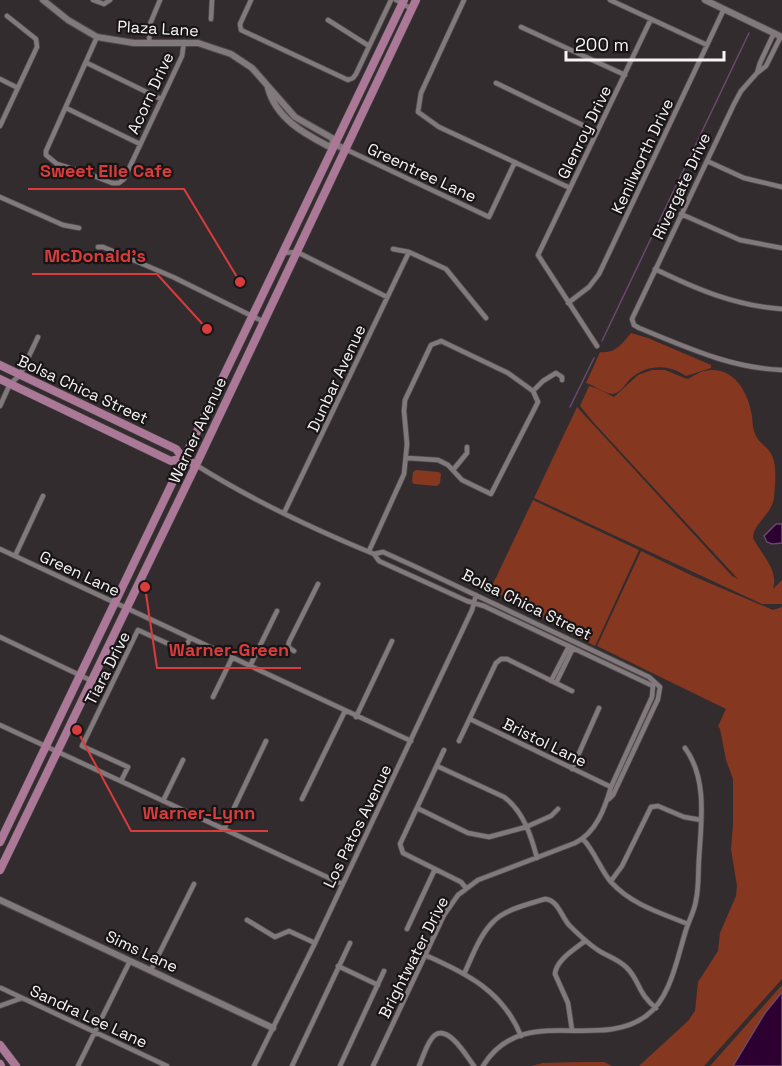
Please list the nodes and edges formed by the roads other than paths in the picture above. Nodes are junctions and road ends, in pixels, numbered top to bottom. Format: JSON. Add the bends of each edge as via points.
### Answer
{"nodes":[{"id":1,"x":43,"y":0,"type":"edge"},
{"id":2,"x":93,"y":0,"type":"edge"},
{"id":3,"x":160,"y":0,"type":"edge"},
{"id":4,"x":212,"y":0,"type":"edge"},
{"id":5,"x":251,"y":0,"type":"edge"},
{"id":6,"x":391,"y":0,"type":"edge"},
{"id":7,"x":416,"y":0,"type":"edge"},
{"id":8,"x":464,"y":0,"type":"edge"},
{"id":9,"x":610,"y":0,"type":"edge"},
{"id":10,"x":705,"y":0,"type":"edge"},
{"id":11,"x":109,"y":1,"type":"edge"},
{"id":12,"x":401,"y":1,"type":"edge"},
{"id":13,"x":412,"y":9,"type":"junction"},
{"id":14,"x":724,"y":9,"type":"junction"},
{"id":15,"x":7,"y":16,"type":"dead end"},
{"id":16,"x":211,"y":19,"type":"dead end"},
{"id":17,"x":328,"y":20,"type":"dead end"},
{"id":18,"x":651,"y":20,"type":"junction"},
{"id":19,"x":521,"y":27,"type":"dead end"},
{"id":20,"x":779,"y":35,"type":"edge"},
{"id":21,"x":97,"y":37,"type":"junction"},
{"id":22,"x":184,"y":42,"type":"junction"},
{"id":23,"x":149,"y":44,"type":"junction"},
{"id":24,"x":707,"y":45,"type":"junction"},
{"id":25,"x":369,"y":46,"type":"junction"},
{"id":26,"x":87,"y":63,"type":"junction"},
{"id":27,"x":625,"y":75,"type":"junction"},
{"id":28,"x":0,"y":79,"type":"edge"},
{"id":29,"x":496,"y":83,"type":"dead end"},
{"id":30,"x":18,"y":88,"type":"junction"},
{"id":31,"x":161,"y":99,"type":"junction"},
{"id":32,"x":66,"y":108,"type":"junction"},
{"id":33,"x":0,"y":126,"type":"edge"},
{"id":34,"x":597,"y":132,"type":"junction"},
{"id":35,"x":140,"y":144,"type":"junction"},
{"id":36,"x":334,"y":144,"type":"junction"},
{"id":37,"x":345,"y":149,"type":"junction"},
{"id":38,"x":707,"y":161,"type":"junction"},
{"id":39,"x":515,"y":162,"type":"junction"},
{"id":40,"x":782,"y":187,"type":"edge"},
{"id":41,"x":570,"y":188,"type":"junction"},
{"id":42,"x":0,"y":197,"type":"edge"},
{"id":43,"x":681,"y":214,"type":"junction"},
{"id":44,"x":79,"y":228,"type":"dead end"},
{"id":45,"x":98,"y":248,"type":"dead end"},
{"id":46,"x":782,"y":248,"type":"edge"},
{"id":47,"x":393,"y":249,"type":"dead end"},
{"id":48,"x":297,"y":252,"type":"junction"},
{"id":49,"x":409,"y":252,"type":"junction"},
{"id":50,"x":283,"y":253,"type":"junction"},
{"id":51,"x":655,"y":269,"type":"junction"},
{"id":52,"x":387,"y":297,"type":"junction"},
{"id":53,"x":568,"y":303,"type":"junction"},
{"id":54,"x":782,"y":309,"type":"edge"},
{"id":55,"x":253,"y":316,"type":"junction"},
{"id":56,"x":486,"y":318,"type":"dead end"},
{"id":57,"x":264,"y":322,"type":"junction"},
{"id":58,"x":38,"y":337,"type":"dead end"},
{"id":59,"x":597,"y":346,"type":"dead end"},
{"id":60,"x":0,"y":365,"type":"edge"},
{"id":61,"x":782,"y":370,"type":"edge"},
{"id":62,"x":20,"y":375,"type":"junction"},
{"id":63,"x":0,"y":380,"type":"edge"},
{"id":64,"x":562,"y":380,"type":"dead end"},
{"id":65,"x":10,"y":384,"type":"junction"},
{"id":66,"x":533,"y":391,"type":"junction"},
{"id":67,"x":1,"y":402,"type":"edge"},
{"id":68,"x":83,"y":404,"type":"junction"},
{"id":69,"x":78,"y":416,"type":"junction"},
{"id":70,"x":467,"y":447,"type":"dead end"},
{"id":71,"x":183,"y":458,"type":"junction"},
{"id":72,"x":406,"y":458,"type":"junction"},
{"id":73,"x":196,"y":465,"type":"junction"},
{"id":74,"x":453,"y":470,"type":"junction"},
{"id":75,"x":43,"y":496,"type":"dead end"},
{"id":76,"x":284,"y":513,"type":"junction"},
{"id":77,"x":0,"y":549,"type":"edge"},
{"id":78,"x":371,"y":552,"type":"junction"},
{"id":79,"x":15,"y":556,"type":"junction"},
{"id":80,"x":318,"y":584,"type":"dead end"},
{"id":81,"x":476,"y":595,"type":"junction"},
{"id":82,"x":114,"y":602,"type":"junction"},
{"id":83,"x":475,"y":603,"type":"junction"},
{"id":84,"x":126,"y":608,"type":"junction"},
{"id":85,"x":277,"y":611,"type":"dead end"},
{"id":86,"x":0,"y":637,"type":"edge"},
{"id":87,"x":190,"y":638,"type":"junction"},
{"id":88,"x":392,"y":641,"type":"dead end"},
{"id":89,"x":572,"y":644,"type":"junction"},
{"id":90,"x":294,"y":651,"type":"dead end"},
{"id":91,"x":232,"y":657,"type":"junction"},
{"id":92,"x":250,"y":666,"type":"junction"},
{"id":93,"x":79,"y":675,"type":"junction"},
{"id":94,"x":92,"y":681,"type":"junction"},
{"id":95,"x":553,"y":682,"type":"junction"},
{"id":96,"x":572,"y":691,"type":"dead end"},
{"id":97,"x":213,"y":697,"type":"dead end"},
{"id":98,"x":599,"y":708,"type":"dead end"},
{"id":99,"x":345,"y":711,"type":"junction"},
{"id":100,"x":356,"y":717,"type":"junction"},
{"id":101,"x":470,"y":719,"type":"junction"},
{"id":102,"x":0,"y":725,"type":"edge"},
{"id":103,"x":266,"y":741,"type":"dead end"},
{"id":104,"x":411,"y":741,"type":"junction"},
{"id":105,"x":459,"y":741,"type":"dead end"},
{"id":106,"x":45,"y":747,"type":"junction"},
{"id":107,"x":685,"y":748,"type":"dead end"},
{"id":108,"x":444,"y":750,"type":"dead end"},
{"id":109,"x":57,"y":753,"type":"junction"},
{"id":110,"x":183,"y":760,"type":"dead end"},
{"id":111,"x":436,"y":766,"type":"junction"},
{"id":112,"x":572,"y":769,"type":"junction"},
{"id":113,"x":121,"y":781,"type":"junction"},
{"id":114,"x":611,"y":787,"type":"junction"},
{"id":115,"x":302,"y":799,"type":"dead end"},
{"id":116,"x":607,"y":800,"type":"junction"},
{"id":117,"x":163,"y":801,"type":"junction"},
{"id":118,"x":417,"y":808,"type":"junction"},
{"id":119,"x":558,"y":809,"type":"dead end"},
{"id":120,"x":701,"y":820,"type":"junction"},
{"id":121,"x":526,"y":827,"type":"junction"},
{"id":122,"x":224,"y":829,"type":"junction"},
{"id":123,"x":583,"y":839,"type":"junction"},
{"id":124,"x":0,"y":842,"type":"edge"},
{"id":125,"x":537,"y":858,"type":"junction"},
{"id":126,"x":435,"y":869,"type":"junction"},
{"id":127,"x":0,"y":870,"type":"edge"},
{"id":128,"x":610,"y":881,"type":"junction"},
{"id":129,"x":194,"y":884,"type":"dead end"},
{"id":130,"x":342,"y":884,"type":"junction"},
{"id":131,"x":466,"y":888,"type":"junction"},
{"id":132,"x":0,"y":900,"type":"edge"},
{"id":133,"x":247,"y":920,"type":"dead end"},
{"id":134,"x":688,"y":924,"type":"junction"},
{"id":135,"x":407,"y":929,"type":"dead end"},
{"id":136,"x":585,"y":941,"type":"junction"},
{"id":137,"x":350,"y":943,"type":"dead end"},
{"id":138,"x":315,"y":944,"type":"junction"},
{"id":139,"x":425,"y":955,"type":"junction"},
{"id":140,"x":130,"y":961,"type":"junction"},
{"id":141,"x":338,"y":966,"type":"junction"},
{"id":142,"x":151,"y":970,"type":"junction"},
{"id":143,"x":384,"y":971,"type":"dead end"},
{"id":144,"x":464,"y":974,"type":"junction"},
{"id":145,"x":378,"y":985,"type":"junction"},
{"id":146,"x":1,"y":987,"type":"edge"},
{"id":147,"x":22,"y":998,"type":"junction"},
{"id":148,"x":0,"y":1006,"type":"edge"},
{"id":149,"x":656,"y":1008,"type":"junction"},
{"id":150,"x":273,"y":1028,"type":"junction"},
{"id":151,"x":572,"y":1030,"type":"junction"},
{"id":152,"x":95,"y":1032,"type":"junction"},
{"id":153,"x":521,"y":1036,"type":"junction"},
{"id":154,"x":0,"y":1045,"type":"edge"},
{"id":155,"x":16,"y":1066,"type":"edge"},
{"id":156,"x":78,"y":1066,"type":"edge"},
{"id":157,"x":166,"y":1066,"type":"edge"},
{"id":158,"x":254,"y":1066,"type":"edge"},
{"id":159,"x":292,"y":1066,"type":"edge"},
{"id":160,"x":340,"y":1066,"type":"edge"},
{"id":161,"x":373,"y":1066,"type":"edge"},
{"id":162,"x":419,"y":1066,"type":"edge"},
{"id":163,"x":474,"y":1066,"type":"edge"},
{"id":164,"x":483,"y":1066,"type":"edge"}],
"edges":[{"from":1,"to":21,"type":"street","name":"Plaza Lane"},
{"from":2,"to":11,"type":"street","via":[[104,4]]},
{"from":3,"to":23,"type":"street","via":[[150,24]]},
{"from":4,"to":16,"type":"street"},
{"from":5,"to":25,"type":"street","via":[[241,30],[348,80],[356,74]]},
{"from":6,"to":25,"type":"street"},
{"from":7,"to":13,"type":"main road","name":"Warner Avenue"},
{"from":8,"to":39,"type":"street","via":[[421,93],[418,111],[439,127]]},
{"from":9,"to":18,"type":"street"},
{"from":10,"to":14,"type":"street"},
{"from":12,"to":13,"type":"street"},
{"from":12,"to":36,"type":"main road","name":"Warner Avenue"},
{"from":13,"to":37,"type":"main road","name":"Warner Avenue"},
{"from":14,"to":20,"type":"street"},
{"from":14,"to":24,"type":"street","name":"Kenilworth Drive"},
{"from":15,"to":30,"type":"street","via":[[36,39],[37,47]]},
{"from":17,"to":25,"type":"street"},
{"from":18,"to":24,"type":"street"},
{"from":18,"to":27,"type":"street","name":"Glenroy Drive"},
{"from":19,"to":27,"type":"street"},
{"from":20,"to":38,"type":"street","name":"Rivergate Drive","via":[[757,73],[738,95]]},
{"from":21,"to":23,"type":"street","name":"Plaza Lane"},
{"from":21,"to":26,"type":"street"},
{"from":22,"to":23,"type":"street","name":"Plaza Lane"},
{"from":22,"to":31,"type":"street","name":"Acorn Drive","via":[[182,56]]},
{"from":22,"to":36,"type":"street","name":"Plaza Lane","via":[[205,44],[252,68],[295,117],[332,138]]},
{"from":24,"to":53,"type":"street","name":"Kenilworth Drive","via":[[599,274]]},
{"from":26,"to":31,"type":"street"},
{"from":26,"to":32,"type":"street"},
{"from":27,"to":34,"type":"street","name":"Glenroy Drive"},
{"from":28,"to":30,"type":"street"},
{"from":29,"to":34,"type":"street"},
{"from":30,"to":33,"type":"street"},
{"from":31,"to":35,"type":"street","name":"Acorn Drive"},
{"from":32,"to":35,"type":"street"},
{"from":32,"to":35,"type":"street","name":"Acorn Drive","via":[[47,146],[46,155],[57,164],[119,183]]},
{"from":34,"to":41,"type":"street","name":"Glenroy Drive"},
{"from":36,"to":37,"type":"street","name":"Plaza Lane"},
{"from":36,"to":50,"type":"main road","name":"Warner Avenue"},
{"from":37,"to":39,"type":"street","name":"Greentree Lane","via":[[489,217]]},
{"from":37,"to":48,"type":"main road","name":"Warner Avenue"},
{"from":38,"to":40,"type":"street","via":[[744,178]]},
{"from":38,"to":43,"type":"street","name":"Rivergate Drive"},
{"from":39,"to":41,"type":"street"},
{"from":41,"to":53,"type":"street","name":"Glenroy Drive","via":[[538,255]]},
{"from":42,"to":44,"type":"street","via":[[63,225]]},
{"from":43,"to":46,"type":"street","via":[[740,240]]},
{"from":43,"to":51,"type":"street","name":"Rivergate Drive"},
{"from":45,"to":55,"type":"street","via":[[138,261]]},
{"from":47,"to":49,"type":"street"},
{"from":48,"to":50,"type":"street"},
{"from":48,"to":52,"type":"street"},
{"from":48,"to":57,"type":"main road","name":"Warner Avenue"},
{"from":49,"to":52,"type":"street","name":"Dunbar Avenue"},
{"from":49,"to":56,"type":"street","via":[[446,269]]},
{"from":50,"to":55,"type":"main road","name":"Warner Avenue"},
{"from":51,"to":54,"type":"street","via":[[729,300]]},
{"from":51,"to":61,"type":"street","name":"Rivergate Drive","via":[[633,313],[632,322],[639,328],[701,354]]},
{"from":52,"to":76,"type":"street","name":"Dunbar Avenue"},
{"from":53,"to":59,"type":"street"},
{"from":55,"to":57,"type":"street"},
{"from":55,"to":71,"type":"main road","name":"Warner Avenue"},
{"from":57,"to":73,"type":"main road","name":"Warner Avenue"},
{"from":58,"to":62,"type":"street"},
{"from":60,"to":62,"type":"main road","name":"Bolsa Chica Street"},
{"from":62,"to":65,"type":"street"},
{"from":62,"to":68,"type":"main road","name":"Bolsa Chica Street"},
{"from":63,"to":65,"type":"main road","name":"Bolsa Chica Street"},
{"from":64,"to":66,"type":"street","via":[[556,373]]},
{"from":65,"to":67,"type":"street"},
{"from":65,"to":69,"type":"main road","name":"Bolsa Chica Street"},
{"from":66,"to":72,"type":"street","via":[[508,373],[441,341],[434,343],[406,396]]},
{"from":66,"to":74,"type":"street","via":[[538,402],[491,494],[462,480]]},
{"from":68,"to":69,"type":"main road"},
{"from":68,"to":71,"type":"main road","name":"Bolsa Chica Street","via":[[176,449]]},
{"from":69,"to":71,"type":"main road","name":"Bolsa Chica Street","via":[[171,461]]},
{"from":70,"to":74,"type":"street"},
{"from":71,"to":73,"type":"main road","name":"Bolsa Chica Street"},
{"from":71,"to":82,"type":"main road","name":"Warner Avenue"},
{"from":72,"to":74,"type":"street","via":[[438,460]]},
{"from":72,"to":78,"type":"street","via":[[404,474]]},
{"from":73,"to":76,"type":"street","name":"Bolsa Chica Street"},
{"from":73,"to":84,"type":"main road","name":"Warner Avenue"},
{"from":75,"to":79,"type":"street"},
{"from":76,"to":78,"type":"street","name":"Bolsa Chica Street"},
{"from":77,"to":79,"type":"street","name":"Green Lane"},
{"from":78,"to":81,"type":"street","name":"Bolsa Chica Street","via":[[383,552]]},
{"from":78,"to":83,"type":"street","name":"Bolsa Chica Street","via":[[379,561]]},
{"from":79,"to":82,"type":"street","name":"Green Lane"},
{"from":80,"to":90,"type":"street","via":[[288,647]]},
{"from":81,"to":83,"type":"street","name":"Los Patos Avenue"},
{"from":81,"to":89,"type":"street","name":"Bolsa Chica Street"},
{"from":82,"to":84,"type":"street","name":"Green Lane"},
{"from":82,"to":93,"type":"main road","name":"Warner Avenue"},
{"from":83,"to":89,"type":"street","name":"Bolsa Chica Street"},
{"from":83,"to":104,"type":"street","name":"Los Patos Avenue"},
{"from":84,"to":87,"type":"street","name":"Green Lane"},
{"from":84,"to":94,"type":"main road","name":"Warner Avenue"},
{"from":85,"to":92,"type":"street"},
{"from":86,"to":93,"type":"street"},
{"from":87,"to":91,"type":"street","name":"Green Lane"},
{"from":87,"to":113,"type":"street","name":"Tiara Drive","via":[[184,651],[138,630],[92,725],[82,746],[128,767]]},
{"from":88,"to":100,"type":"street"},
{"from":89,"to":95,"type":"street"},
{"from":89,"to":114,"type":"street","name":"Bolsa Chica Street","via":[[650,684],[653,691]]},
{"from":89,"to":116,"type":"street","name":"Bolsa Chica Street","via":[[649,677],[660,687],[613,795]]},
{"from":91,"to":92,"type":"street","name":"Green Lane"},
{"from":91,"to":97,"type":"street"},
{"from":92,"to":99,"type":"street","name":"Green Lane"},
{"from":93,"to":94,"type":"street"},
{"from":93,"to":106,"type":"main road","name":"Warner Avenue"},
{"from":94,"to":109,"type":"main road","name":"Warner Avenue"},
{"from":95,"to":96,"type":"street"},
{"from":95,"to":101,"type":"street","via":[[501,659]]},
{"from":98,"to":112,"type":"street"},
{"from":99,"to":100,"type":"street","name":"Green Lane"},
{"from":99,"to":115,"type":"street"},
{"from":100,"to":104,"type":"street","name":"Green Lane"},
{"from":101,"to":105,"type":"street"},
{"from":101,"to":112,"type":"street","name":"Bristol Lane"},
{"from":102,"to":106,"type":"street"},
{"from":103,"to":122,"type":"street"},
{"from":104,"to":130,"type":"street","name":"Los Patos Avenue"},
{"from":106,"to":109,"type":"street"},
{"from":106,"to":124,"type":"main road","name":"Warner Avenue"},
{"from":107,"to":120,"type":"street","via":[[694,762],[701,790]]},
{"from":108,"to":111,"type":"street"},
{"from":109,"to":113,"type":"street"},
{"from":109,"to":127,"type":"main road","name":"Warner Avenue"},
{"from":110,"to":117,"type":"street"},
{"from":111,"to":118,"type":"street"},
{"from":111,"to":121,"type":"street","via":[[504,797],[520,812]]},
{"from":112,"to":114,"type":"street","name":"Bristol Lane"},
{"from":113,"to":117,"type":"street"},
{"from":114,"to":116,"type":"street"},
{"from":116,"to":123,"type":"street","via":[[596,824]]},
{"from":117,"to":122,"type":"street"},
{"from":118,"to":121,"type":"street","via":[[478,837]]},
{"from":118,"to":126,"type":"street","via":[[400,849]]},
{"from":119,"to":121,"type":"street"},
{"from":120,"to":128,"type":"street","via":[[651,807],[622,866]]},
{"from":120,"to":134,"type":"street","via":[[697,899]]},
{"from":121,"to":125,"type":"street"},
{"from":122,"to":130,"type":"street"},
{"from":123,"to":125,"type":"street","name":"Brightwater Drive"},
{"from":123,"to":128,"type":"street"},
{"from":125,"to":131,"type":"street","name":"Brightwater Drive"},
{"from":126,"to":131,"type":"street"},
{"from":126,"to":135,"type":"street"},
{"from":128,"to":134,"type":"street","via":[[643,906]]},
{"from":129,"to":142,"type":"street"},
{"from":130,"to":138,"type":"street","name":"Los Patos Avenue"},
{"from":131,"to":139,"type":"street","name":"Brightwater Drive","via":[[451,903]]},
{"from":132,"to":140,"type":"street","name":"Sims Lane"},
{"from":133,"to":138,"type":"street","via":[[275,937],[290,931]]},
{"from":134,"to":149,"type":"street","via":[[669,983]]},
{"from":136,"to":144,"type":"street","via":[[552,900],[541,900],[494,921]]},
{"from":136,"to":149,"type":"street","via":[[626,966],[643,997]]},
{"from":136,"to":151,"type":"street","via":[[555,970],[568,1003]]},
{"from":137,"to":141,"type":"street"},
{"from":138,"to":150,"type":"street","name":"Los Patos Avenue"},
{"from":139,"to":144,"type":"street"},
{"from":139,"to":161,"type":"street","name":"Brightwater Drive"},
{"from":140,"to":142,"type":"street","name":"Sims Lane"},
{"from":140,"to":152,"type":"street"},
{"from":141,"to":145,"type":"street"},
{"from":141,"to":159,"type":"street"},
{"from":142,"to":150,"type":"street","name":"Sims Lane"},
{"from":143,"to":145,"type":"street"},
{"from":144,"to":153,"type":"street","via":[[496,997]]},
{"from":145,"to":160,"type":"street"},
{"from":146,"to":147,"type":"street","name":"Sandra Lee Lane"},
{"from":147,"to":148,"type":"street"},
{"from":147,"to":152,"type":"street","name":"Sandra Lee Lane"},
{"from":149,"to":151,"type":"street","via":[[623,1027]]},
{"from":150,"to":158,"type":"street","name":"Los Patos Avenue"},
{"from":151,"to":153,"type":"street"},
{"from":152,"to":156,"type":"street"},
{"from":152,"to":157,"type":"street","name":"Sandra Lee Lane"},
{"from":153,"to":164,"type":"street","via":[[504,1043]]},
{"from":154,"to":155,"type":"main road"},
{"from":162,"to":163,"type":"street","via":[[438,1033],[455,1040]]}]}
